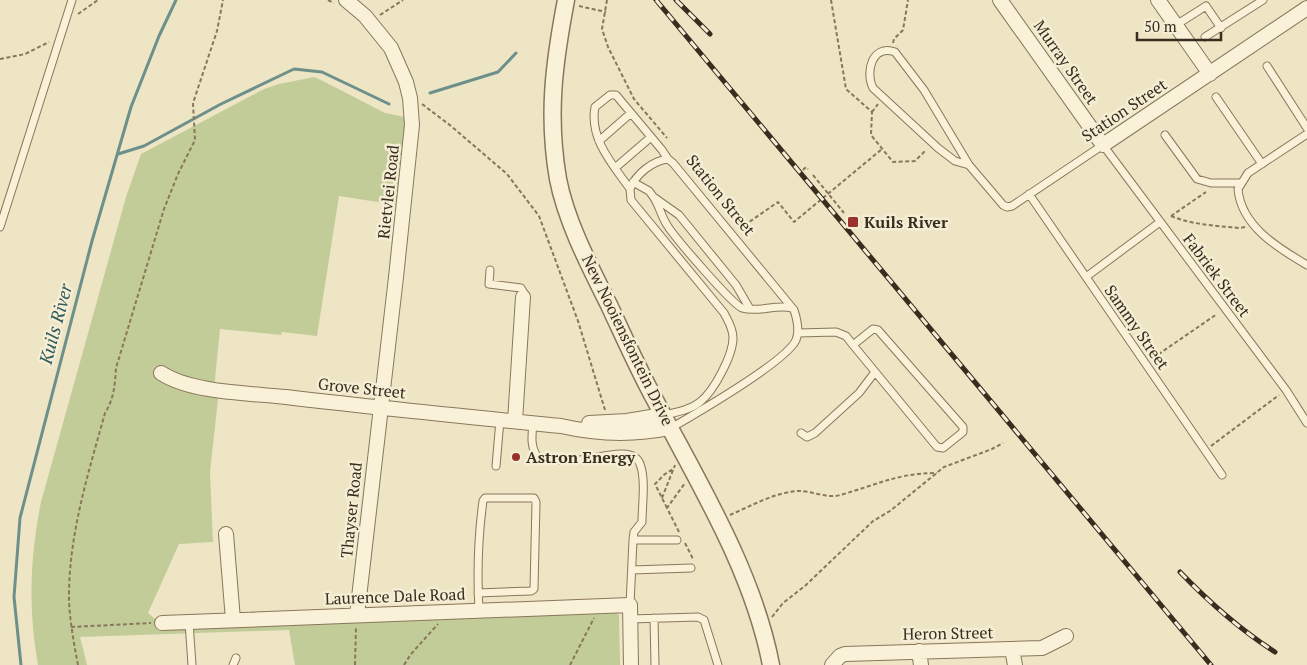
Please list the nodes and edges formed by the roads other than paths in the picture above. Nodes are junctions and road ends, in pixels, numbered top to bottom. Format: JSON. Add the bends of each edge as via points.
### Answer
{"nodes":[{"id":1,"x":72,"y":0,"type":"edge"},
{"id":2,"x":1000,"y":0,"type":"edge"},
{"id":3,"x":1158,"y":0,"type":"edge"},
{"id":4,"x":1263,"y":0,"type":"edge"},
{"id":5,"x":1302,"y":0,"type":"edge"},
{"id":6,"x":340,"y":1,"type":"edge"},
{"id":7,"x":570,"y":3,"type":"edge"},
{"id":8,"x":1307,"y":7,"type":"edge"},
{"id":9,"x":1176,"y":25,"type":"junction"},
{"id":10,"x":1221,"y":28,"type":"junction"},
{"id":11,"x":1205,"y":37,"type":"dead end"},
{"id":12,"x":1267,"y":66,"type":"dead end"},
{"id":13,"x":1210,"y":74,"type":"junction"},
{"id":14,"x":1216,"y":97,"type":"dead end"},
{"id":15,"x":632,"y":114,"type":"junction"},
{"id":16,"x":1307,"y":128,"type":"edge"},
{"id":17,"x":1307,"y":134,"type":"edge"},
{"id":18,"x":1165,"y":135,"type":"dead end"},
{"id":19,"x":651,"y":137,"type":"junction"},
{"id":20,"x":599,"y":141,"type":"junction"},
{"id":21,"x":1103,"y":145,"type":"junction"},
{"id":22,"x":668,"y":159,"type":"junction"},
{"id":23,"x":1262,"y":164,"type":"junction"},
{"id":24,"x":969,"y":165,"type":"junction"},
{"id":25,"x":615,"y":168,"type":"junction"},
{"id":26,"x":1241,"y":183,"type":"junction"},
{"id":27,"x":631,"y":185,"type":"junction"},
{"id":28,"x":1029,"y":194,"type":"junction"},
{"id":29,"x":654,"y":198,"type":"junction"},
{"id":30,"x":1160,"y":222,"type":"junction"},
{"id":31,"x":0,"y":227,"type":"edge"},
{"id":32,"x":1307,"y":265,"type":"edge"},
{"id":33,"x":490,"y":270,"type":"dead end"},
{"id":34,"x":1086,"y":277,"type":"junction"},
{"id":35,"x":523,"y":297,"type":"joint"},
{"id":36,"x":792,"y":308,"type":"junction"},
{"id":37,"x":750,"y":309,"type":"junction"},
{"id":38,"x":798,"y":333,"type":"junction"},
{"id":39,"x":853,"y":345,"type":"junction"},
{"id":40,"x":875,"y":372,"type":"junction"},
{"id":41,"x":161,"y":373,"type":"dead end"},
{"id":42,"x":380,"y":408,"type":"junction"},
{"id":43,"x":1304,"y":417,"type":"edge"},
{"id":44,"x":500,"y":420,"type":"junction"},
{"id":45,"x":515,"y":421,"type":"junction"},
{"id":46,"x":667,"y":422,"type":"junction"},
{"id":47,"x":533,"y":423,"type":"junction"},
{"id":48,"x":1307,"y":423,"type":"edge"},
{"id":49,"x":801,"y":433,"type":"dead end"},
{"id":50,"x":496,"y":466,"type":"dead end"},
{"id":51,"x":1222,"y":475,"type":"dead end"},
{"id":52,"x":226,"y":534,"type":"dead end"},
{"id":53,"x":633,"y":540,"type":"junction"},
{"id":54,"x":678,"y":540,"type":"dead end"},
{"id":55,"x":692,"y":564,"type":"road end"},
{"id":56,"x":632,"y":570,"type":"junction"},
{"id":57,"x":478,"y":593,"type":"junction"},
{"id":58,"x":479,"y":611,"type":"junction"},
{"id":59,"x":630,"y":612,"type":"junction"},
{"id":60,"x":357,"y":615,"type":"junction"},
{"id":61,"x":654,"y":618,"type":"junction"},
{"id":62,"x":233,"y":620,"type":"junction"},
{"id":63,"x":189,"y":622,"type":"junction"},
{"id":64,"x":162,"y":623,"type":"road end"},
{"id":65,"x":1066,"y":636,"type":"dead end"},
{"id":66,"x":1012,"y":649,"type":"junction"},
{"id":67,"x":919,"y":651,"type":"junction"},
{"id":68,"x":192,"y":665,"type":"edge"},
{"id":69,"x":631,"y":665,"type":"edge"},
{"id":70,"x":655,"y":665,"type":"edge"},
{"id":71,"x":718,"y":665,"type":"edge"},
{"id":72,"x":771,"y":665,"type":"edge"},
{"id":73,"x":832,"y":665,"type":"edge"},
{"id":74,"x":921,"y":665,"type":"edge"},
{"id":75,"x":1014,"y":665,"type":"edge"}],
"edges":[{"from":1,"to":31,"type":"lane"},
{"from":2,"to":21,"type":"street","name":"Murray Street"},
{"from":3,"to":9,"type":"street"},
{"from":4,"to":10,"type":"lane"},
{"from":5,"to":8,"type":"street"},
{"from":6,"to":42,"type":"street","name":"Rietvlei Road","via":[[365,16],[391,48],[406,82],[411,110],[410,150]]},
{"from":7,"to":46,"type":"street","name":"New Nooiensfontein Drive","via":[[557,44],[552,96],[552,134],[559,181],[570,219],[601,289]]},
{"from":8,"to":13,"type":"street","name":"Station Street"},
{"from":9,"to":10,"type":"lane","via":[[1206,6]]},
{"from":9,"to":13,"type":"street"},
{"from":10,"to":11,"type":"lane"},
{"from":12,"to":16,"type":"lane"},
{"from":13,"to":21,"type":"street","name":"Station Street"},
{"from":14,"to":23,"type":"lane"},
{"from":15,"to":19,"type":"lane"},
{"from":15,"to":20,"type":"lane"},
{"from":15,"to":20,"type":"lane","via":[[616,95],[610,95],[598,104],[594,110]]},
{"from":17,"to":23,"type":"lane"},
{"from":18,"to":26,"type":"lane","via":[[1197,179],[1204,183]]},
{"from":19,"to":22,"type":"lane"},
{"from":19,"to":25,"type":"lane"},
{"from":20,"to":25,"type":"lane"},
{"from":21,"to":28,"type":"lane","name":"Station Street"},
{"from":21,"to":30,"type":"lane","name":"Fabriek Street"},
{"from":22,"to":27,"type":"lane","name":"Station Street","via":[[656,161]]},
{"from":22,"to":36,"type":"lane","name":"Station Street"},
{"from":23,"to":26,"type":"lane","via":[[1248,173]]},
{"from":24,"to":24,"type":"lane","name":"Station Street","via":[[954,161],[873,88],[869,74],[876,55],[881,51],[894,52],[924,90]]},
{"from":24,"to":28,"type":"lane","name":"Station Street","via":[[1007,207]]},
{"from":25,"to":27,"type":"lane"},
{"from":26,"to":32,"type":"lane","via":[[1238,189],[1243,208],[1254,224],[1264,236]]},
{"from":27,"to":29,"type":"lane","via":[[649,191]]},
{"from":27,"to":46,"type":"lane","via":[[631,200],[724,313],[732,331],[733,345],[729,356],[708,395]]},
{"from":28,"to":34,"type":"lane","name":"Sammy Street"},
{"from":29,"to":37,"type":"lane","via":[[679,214],[736,285]]},
{"from":29,"to":37,"type":"lane","via":[[668,227],[703,269],[738,306]]},
{"from":30,"to":34,"type":"lane"},
{"from":30,"to":43,"type":"lane","name":"Fabriek Street"},
{"from":33,"to":35,"type":"lane","via":[[489,284],[521,288]]},
{"from":34,"to":51,"type":"lane","name":"Sammy Street"},
{"from":35,"to":45,"type":"street"},
{"from":36,"to":37,"type":"lane"},
{"from":36,"to":38,"type":"lane","name":"Station Street"},
{"from":38,"to":39,"type":"lane","via":[[836,332],[846,336]]},
{"from":38,"to":46,"type":"lane","via":[[782,356],[714,402]]},
{"from":39,"to":40,"type":"lane"},
{"from":39,"to":40,"type":"lane","via":[[873,329],[878,330],[963,432],[943,448],[937,447]]},
{"from":40,"to":49,"type":"lane","via":[[859,393],[815,433],[807,436]]},
{"from":41,"to":42,"type":"street","name":"Grove Street","via":[[202,388]]},
{"from":42,"to":44,"type":"street","name":"Grove Street"},
{"from":42,"to":60,"type":"street","name":"Thayser Road"},
{"from":43,"to":48,"type":"lane","name":"Fabriek Street"},
{"from":44,"to":45,"type":"street","name":"Grove Street"},
{"from":44,"to":50,"type":"lane"},
{"from":45,"to":47,"type":"street","name":"Grove Street"},
{"from":46,"to":47,"type":"street","name":"Grove Street","via":[[627,421],[561,426]]},
{"from":46,"to":72,"type":"street","name":"New Nooiensfontein Drive","via":[[741,568],[767,641]]},
{"from":47,"to":53,"type":"lane","via":[[533,451],[537,456],[577,460],[622,454],[639,461],[642,522],[634,532]]},
{"from":52,"to":62,"type":"street"},
{"from":53,"to":54,"type":"lane"},
{"from":53,"to":56,"type":"lane"},
{"from":55,"to":56,"type":"lane"},
{"from":56,"to":59,"type":"lane"},
{"from":57,"to":57,"type":"lane","via":[[483,501],[486,498],[534,498],[534,589]]},
{"from":57,"to":58,"type":"lane"},
{"from":58,"to":59,"type":"street","name":"Laurence Dale Road","via":[[595,606]]},
{"from":58,"to":60,"type":"street","name":"Laurence Dale Road"},
{"from":59,"to":61,"type":"lane"},
{"from":59,"to":69,"type":"street"},
{"from":60,"to":62,"type":"street","name":"Laurence Dale Road"},
{"from":61,"to":70,"type":"lane"},
{"from":61,"to":71,"type":"lane","via":[[702,618]]},
{"from":62,"to":63,"type":"street","name":"Laurence Dale Road"},
{"from":63,"to":64,"type":"street","name":"Laurence Dale Road"},
{"from":63,"to":68,"type":"lane"},
{"from":65,"to":66,"type":"street","name":"Heron Street","via":[[1046,648]]},
{"from":66,"to":67,"type":"street","name":"Heron Street"},
{"from":66,"to":75,"type":"street"},
{"from":67,"to":73,"type":"street","name":"Heron Street","via":[[845,654]]},
{"from":67,"to":74,"type":"street"}]}
